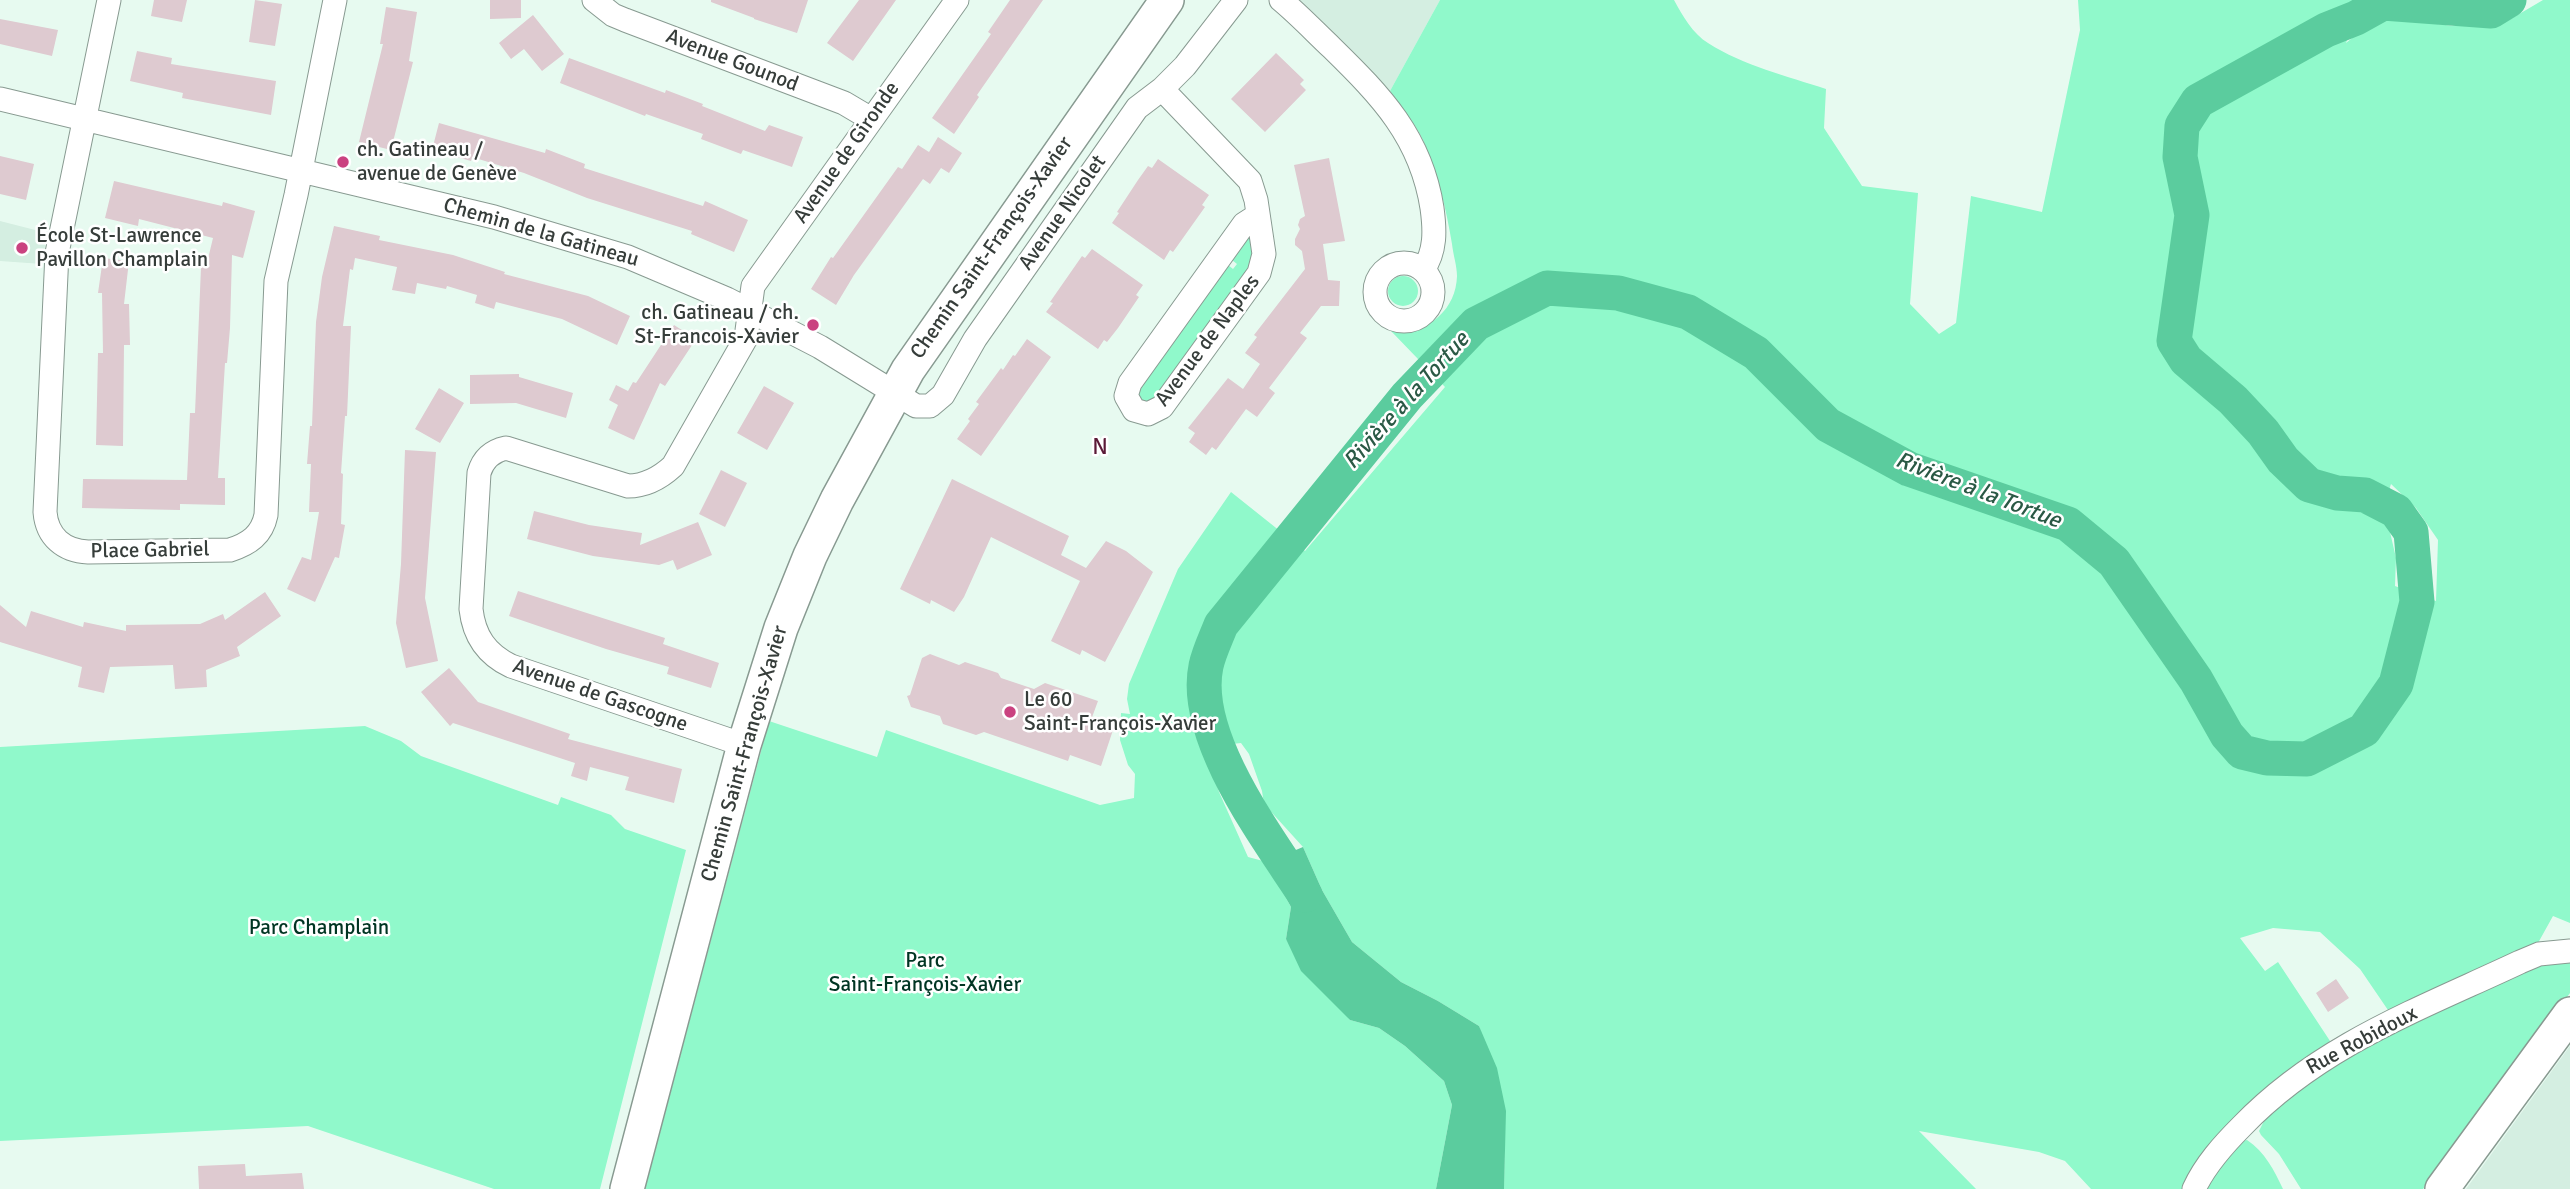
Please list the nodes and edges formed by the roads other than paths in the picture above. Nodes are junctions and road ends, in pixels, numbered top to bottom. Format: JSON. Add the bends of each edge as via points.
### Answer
{"nodes":[{"id":1,"x":109,"y":0,"type":"edge"},
{"id":2,"x":335,"y":0,"type":"edge"},
{"id":3,"x":594,"y":0,"type":"edge"},
{"id":4,"x":957,"y":0,"type":"edge"},
{"id":5,"x":1167,"y":0,"type":"edge"},
{"id":6,"x":1236,"y":0,"type":"edge"},
{"id":7,"x":1281,"y":0,"type":"edge"},
{"id":8,"x":1162,"y":89,"type":"junction"},
{"id":9,"x":0,"y":99,"type":"edge"},
{"id":10,"x":86,"y":119,"type":"junction"},
{"id":11,"x":871,"y":119,"type":"junction"},
{"id":12,"x":302,"y":171,"type":"junction"},
{"id":13,"x":1258,"y":215,"type":"junction"},
{"id":14,"x":1423,"y":270,"type":"dead end"},
{"id":15,"x":750,"y":311,"type":"junction"},
{"id":16,"x":894,"y":393,"type":"junction"},
{"id":17,"x":744,"y":745,"type":"junction"},
{"id":18,"x":2570,"y":951,"type":"edge"},
{"id":19,"x":2570,"y":1014,"type":"edge"},
{"id":20,"x":627,"y":1189,"type":"edge"},
{"id":21,"x":2194,"y":1189,"type":"edge"},
{"id":22,"x":2442,"y":1189,"type":"edge"}],
"edges":[{"from":1,"to":10,"type":"street"},
{"from":2,"to":12,"type":"street"},
{"from":3,"to":11,"type":"street","name":"Avenue Gounod","via":[[613,15],[844,103]]},
{"from":4,"to":11,"type":"street","name":"Avenue de Gironde"},
{"from":5,"to":16,"type":"street","name":"Chemin Saint-François-Xavier"},
{"from":6,"to":8,"type":"street","name":"Avenue Nicolet","via":[[1195,55]]},
{"from":7,"to":14,"type":"street","via":[[1377,94],[1409,138],[1426,181],[1433,219],[1434,247]]},
{"from":8,"to":13,"type":"street","name":"Avenue de Naples","via":[[1246,175]]},
{"from":8,"to":16,"type":"street","name":"Avenue Nicolet","via":[[1130,117],[975,339],[943,396],[924,407]]},
{"from":9,"to":10,"type":"street","name":"Chemin de la Gatineau"},
{"from":10,"to":12,"type":"street","name":"Chemin de la Gatineau"},
{"from":10,"to":12,"type":"street","name":"Place Gabriel","via":[[57,253],[45,512],[52,535],[79,552],[230,550],[249,543],[261,530],[266,515],[275,292]]},
{"from":11,"to":15,"type":"street","name":"Avenue de Gironde","via":[[753,286]]},
{"from":12,"to":15,"type":"street","name":"Chemin de la Gatineau","via":[[577,241],[668,273]]},
{"from":13,"to":13,"type":"street","name":"Avenue de Naples","via":[[1241,229],[1130,383],[1126,399],[1137,412],[1151,414],[1162,407],[1259,274],[1264,254]]},
{"from":15,"to":16,"type":"street","name":"Chemin de la Gatineau"},
{"from":15,"to":17,"type":"street","name":"Avenue de Gascogne","via":[[748,331],[729,369],[678,459],[657,478],[638,486],[616,484],[513,449],[499,450],[485,459],[478,480],[471,609],[479,640],[499,660]]},
{"from":16,"to":17,"type":"street","name":"Chemin Saint-François-Xavier","via":[[810,556],[781,628]]},
{"from":17,"to":20,"type":"street","name":"Chemin Saint-François-Xavier"},
{"from":18,"to":21,"type":"street","name":"Rue Robidoux","via":[[2529,958],[2371,1032],[2309,1068],[2228,1140]]},
{"from":19,"to":22,"type":"street"}]}
